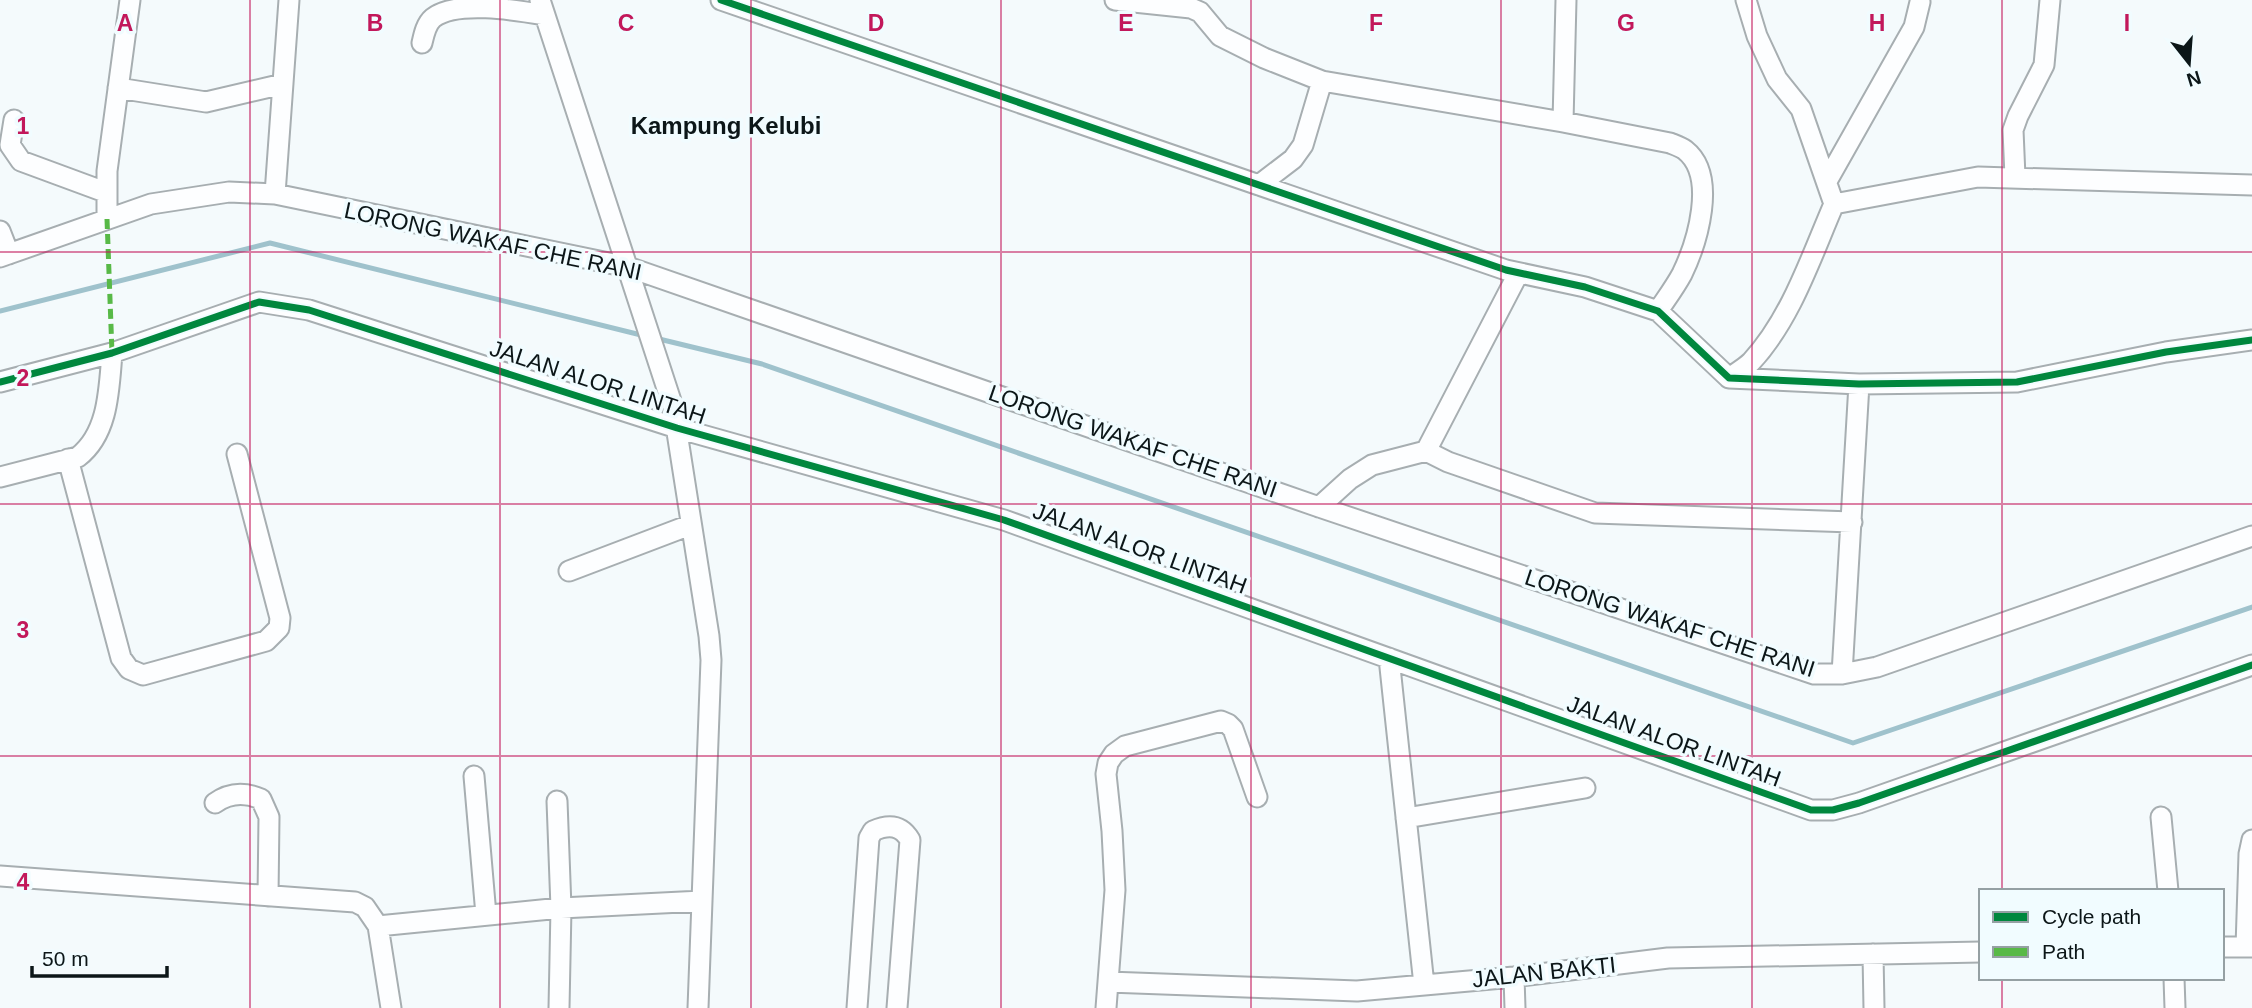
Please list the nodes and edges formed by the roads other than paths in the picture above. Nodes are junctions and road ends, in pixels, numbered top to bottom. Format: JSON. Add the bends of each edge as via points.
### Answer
{"nodes":[{"id":1,"x":130,"y":0,"type":"edge"},
{"id":2,"x":289,"y":0,"type":"edge"},
{"id":3,"x":721,"y":0,"type":"edge"},
{"id":4,"x":1115,"y":0,"type":"edge"},
{"id":5,"x":1566,"y":0,"type":"edge"},
{"id":6,"x":1746,"y":0,"type":"edge"},
{"id":7,"x":2050,"y":0,"type":"edge"},
{"id":8,"x":1920,"y":2,"type":"edge"},
{"id":9,"x":542,"y":7,"type":"edge"},
{"id":10,"x":422,"y":43,"type":"dead end"},
{"id":11,"x":1322,"y":80,"type":"junction"},
{"id":12,"x":283,"y":84,"type":"junction"},
{"id":13,"x":118,"y":88,"type":"junction"},
{"id":14,"x":13,"y":120,"type":"dead end"},
{"id":15,"x":1563,"y":122,"type":"junction"},
{"id":16,"x":2015,"y":177,"type":"junction"},
{"id":17,"x":1827,"y":181,"type":"junction"},
{"id":18,"x":1259,"y":185,"type":"junction"},
{"id":19,"x":2252,"y":185,"type":"edge"},
{"id":20,"x":106,"y":192,"type":"junction"},
{"id":21,"x":275,"y":194,"type":"junction"},
{"id":22,"x":1834,"y":204,"type":"junction"},
{"id":23,"x":107,"y":219,"type":"junction"},
{"id":24,"x":0,"y":231,"type":"edge"},
{"id":25,"x":4,"y":255,"type":"edge"},
{"id":26,"x":628,"y":267,"type":"junction"},
{"id":27,"x":1518,"y":274,"type":"junction"},
{"id":28,"x":1658,"y":311,"type":"junction"},
{"id":29,"x":2252,"y":340,"type":"edge"},
{"id":30,"x":112,"y":353,"type":"junction"},
{"id":31,"x":1729,"y":378,"type":"junction"},
{"id":32,"x":0,"y":382,"type":"edge"},
{"id":33,"x":1859,"y":384,"type":"junction"},
{"id":34,"x":677,"y":428,"type":"junction"},
{"id":35,"x":1426,"y":451,"type":"junction"},
{"id":36,"x":237,"y":454,"type":"dead end"},
{"id":37,"x":68,"y":459,"type":"junction"},
{"id":38,"x":0,"y":477,"type":"edge"},
{"id":39,"x":1319,"y":507,"type":"junction"},
{"id":40,"x":1852,"y":522,"type":"junction"},
{"id":41,"x":690,"y":525,"type":"junction"},
{"id":42,"x":2252,"y":536,"type":"edge"},
{"id":43,"x":569,"y":571,"type":"dead end"},
{"id":44,"x":1388,"y":658,"type":"junction"},
{"id":45,"x":2252,"y":664,"type":"edge"},
{"id":46,"x":1842,"y":674,"type":"junction"},
{"id":47,"x":474,"y":776,"type":"dead end"},
{"id":48,"x":1585,"y":789,"type":"dead end"},
{"id":49,"x":1257,"y":797,"type":"dead end"},
{"id":50,"x":556,"y":801,"type":"dead end"},
{"id":51,"x":215,"y":803,"type":"dead end"},
{"id":52,"x":2161,"y":817,"type":"dead end"},
{"id":53,"x":1406,"y":818,"type":"junction"},
{"id":54,"x":2252,"y":840,"type":"edge"},
{"id":55,"x":0,"y":876,"type":"edge"},
{"id":56,"x":2168,"y":889,"type":"edge"},
{"id":57,"x":268,"y":896,"type":"junction"},
{"id":58,"x":702,"y":901,"type":"junction"},
{"id":59,"x":561,"y":908,"type":"junction"},
{"id":60,"x":486,"y":915,"type":"junction"},
{"id":61,"x":378,"y":926,"type":"junction"},
{"id":62,"x":2224,"y":947,"type":"edge"},
{"id":63,"x":2249,"y":947,"type":"edge"},
{"id":64,"x":1979,"y":952,"type":"edge"},
{"id":65,"x":1873,"y":954,"type":"junction"},
{"id":66,"x":1514,"y":977,"type":"junction"},
{"id":67,"x":2174,"y":980,"type":"edge"},
{"id":68,"x":1108,"y":982,"type":"junction"},
{"id":69,"x":1424,"y":985,"type":"junction"},
{"id":70,"x":1358,"y":1000,"type":"edge"},
{"id":71,"x":391,"y":1008,"type":"edge"},
{"id":72,"x":559,"y":1008,"type":"edge"},
{"id":73,"x":698,"y":1008,"type":"edge"},
{"id":74,"x":858,"y":1008,"type":"edge"},
{"id":75,"x":897,"y":1008,"type":"edge"},
{"id":76,"x":1106,"y":1008,"type":"edge"},
{"id":77,"x":1515,"y":1008,"type":"edge"},
{"id":78,"x":1874,"y":1008,"type":"edge"},
{"id":79,"x":2175,"y":1008,"type":"edge"}],
"edges":[{"from":1,"to":13,"type":"street"},
{"from":2,"to":12,"type":"street"},
{"from":3,"to":18,"type":"street"},
{"from":4,"to":11,"type":"street","via":[[1191,8],[1220,36]]},
{"from":5,"to":15,"type":"street"},
{"from":6,"to":17,"type":"street","via":[[1777,79],[1801,109]]},
{"from":7,"to":16,"type":"street","via":[[2044,65],[2013,130]]},
{"from":8,"to":17,"type":"street","via":[[1914,27]]},
{"from":9,"to":10,"type":"street","via":[[446,9],[430,19]]},
{"from":9,"to":26,"type":"street"},
{"from":11,"to":15,"type":"street"},
{"from":11,"to":18,"type":"street","via":[[1303,145],[1293,159]]},
{"from":12,"to":13,"type":"street","via":[[206,102]]},
{"from":12,"to":21,"type":"street"},
{"from":13,"to":20,"type":"street"},
{"from":14,"to":20,"type":"street","via":[[10,145],[20,161]]},
{"from":15,"to":28,"type":"street","via":[[1670,143],[1685,149],[1695,162],[1703,204],[1697,233],[1682,274]]},
{"from":16,"to":19,"type":"street"},
{"from":16,"to":22,"type":"street","via":[[1959,179]]},
{"from":17,"to":22,"type":"street"},
{"from":18,"to":27,"type":"street"},
{"from":20,"to":23,"type":"street"},
{"from":21,"to":23,"type":"street","name":"LORONG WAKAF CHE RANI","via":[[229,192],[151,204]]},
{"from":21,"to":26,"type":"street","name":"LORONG WAKAF CHE RANI"},
{"from":22,"to":31,"type":"street","via":[[1776,328],[1750,362]]},
{"from":23,"to":25,"type":"street","name":"LORONG WAKAF CHE RANI"},
{"from":24,"to":25,"type":"street"},
{"from":26,"to":34,"type":"street"},
{"from":26,"to":39,"type":"street","name":"LORONG WAKAF CHE RANI"},
{"from":27,"to":28,"type":"street","via":[[1585,287]]},
{"from":27,"to":35,"type":"street"},
{"from":28,"to":31,"type":"street"},
{"from":29,"to":33,"type":"street","via":[[2017,382]]},
{"from":30,"to":32,"type":"street","name":"JALAN ALOR LINTAH"},
{"from":30,"to":34,"type":"street","name":"JALAN ALOR LINTAH","via":[[259,302],[309,310]]},
{"from":30,"to":37,"type":"street","via":[[107,402],[98,432],[88,449]]},
{"from":31,"to":33,"type":"street"},
{"from":33,"to":40,"type":"street"},
{"from":34,"to":41,"type":"street"},
{"from":34,"to":44,"type":"street","name":"JALAN ALOR LINTAH","via":[[1004,520]]},
{"from":35,"to":39,"type":"street","via":[[1372,465]]},
{"from":35,"to":40,"type":"street","via":[[1448,463],[1595,513]]},
{"from":36,"to":37,"type":"street","via":[[279,628],[266,641],[143,675],[129,669],[121,658]]},
{"from":37,"to":38,"type":"street"},
{"from":39,"to":46,"type":"street","name":"LORONG WAKAF CHE RANI","via":[[1814,674]]},
{"from":40,"to":46,"type":"street"},
{"from":41,"to":43,"type":"street"},
{"from":41,"to":58,"type":"street","via":[[711,660]]},
{"from":42,"to":46,"type":"street","name":"LORONG WAKAF CHE RANI","via":[[1877,667]]},
{"from":44,"to":45,"type":"street","name":"JALAN ALOR LINTAH","via":[[1811,810],[1859,803]]},
{"from":44,"to":53,"type":"street"},
{"from":47,"to":60,"type":"street"},
{"from":48,"to":53,"type":"street"},
{"from":49,"to":68,"type":"street","via":[[1228,724],[1125,746],[1114,754],[1106,774],[1115,890]]},
{"from":50,"to":59,"type":"street"},
{"from":51,"to":57,"type":"street","via":[[245,793],[261,799],[269,817]]},
{"from":52,"to":56,"type":"street"},
{"from":53,"to":69,"type":"street"},
{"from":54,"to":63,"type":"street"},
{"from":55,"to":57,"type":"street"},
{"from":57,"to":61,"type":"street","via":[[355,902],[365,907]]},
{"from":58,"to":59,"type":"street"},
{"from":58,"to":73,"type":"street"},
{"from":59,"to":60,"type":"street"},
{"from":59,"to":72,"type":"street"},
{"from":60,"to":61,"type":"street"},
{"from":61,"to":71,"type":"street"},
{"from":62,"to":63,"type":"street"},
{"from":64,"to":65,"type":"street","name":"JALAN BAKTI"},
{"from":65,"to":66,"type":"street","name":"JALAN BAKTI","via":[[1668,958]]},
{"from":65,"to":78,"type":"street"},
{"from":66,"to":69,"type":"street","name":"JALAN BAKTI"},
{"from":66,"to":77,"type":"street"},
{"from":67,"to":79,"type":"street"},
{"from":68,"to":70,"type":"street","name":"JALAN BAKTI"},
{"from":68,"to":76,"type":"street"},
{"from":69,"to":70,"type":"street","name":"JALAN BAKTI"},
{"from":74,"to":75,"type":"street","via":[[869,838],[884,826],[905,831],[911,840]]}]}
